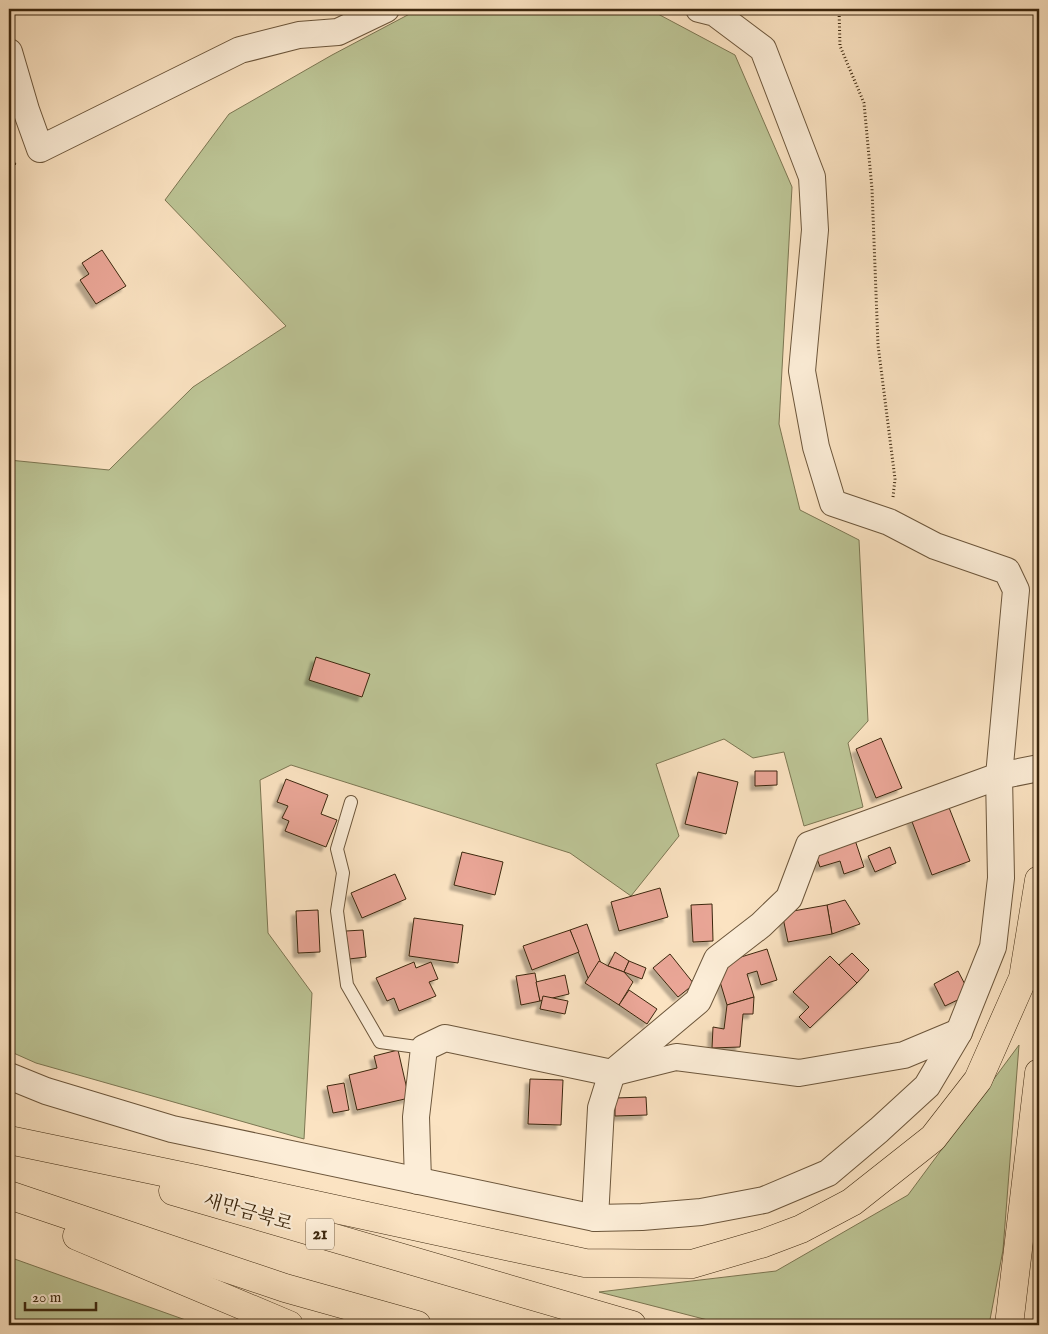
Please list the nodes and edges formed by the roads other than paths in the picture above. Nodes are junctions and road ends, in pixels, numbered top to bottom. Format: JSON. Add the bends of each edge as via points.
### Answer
{"nodes":[{"id":1,"x":386,"y":9,"type":"edge"},
{"id":2,"x":699,"y":9,"type":"edge"},
{"id":3,"x":9,"y":52,"type":"edge"},
{"id":4,"x":1039,"y":768,"type":"edge"},
{"id":5,"x":999,"y":776,"type":"junction"},
{"id":6,"x":351,"y":802,"type":"dead end"},
{"id":7,"x":1039,"y":880,"type":"edge"},
{"id":8,"x":959,"y":1032,"type":"junction"},
{"id":9,"x":424,"y":1048,"type":"junction"},
{"id":10,"x":612,"y":1073,"type":"junction"},
{"id":11,"x":1039,"y":1073,"type":"edge"},
{"id":12,"x":9,"y":1076,"type":"edge"},
{"id":13,"x":9,"y":1142,"type":"edge"},
{"id":14,"x":418,"y":1181,"type":"junction"},
{"id":15,"x":9,"y":1196,"type":"edge"},
{"id":16,"x":9,"y":1207,"type":"edge"},
{"id":17,"x":595,"y":1218,"type":"junction"},
{"id":18,"x":290,"y":1325,"type":"edge"},
{"id":19,"x":417,"y":1325,"type":"edge"},
{"id":20,"x":632,"y":1325,"type":"edge"},
{"id":21,"x":1009,"y":1325,"type":"edge"}],
"edges":[{"from":1,"to":3,"type":"street","via":[[338,32],[299,35],[240,50],[40,149]]},
{"from":2,"to":5,"type":"street","via":[[715,13],[763,49],[812,177],[815,230],[802,372],[816,447],[833,503],[889,522],[935,546],[1007,571],[1016,590]]},
{"from":4,"to":5,"type":"street"},
{"from":5,"to":8,"type":"street","via":[[1002,878],[993,947]]},
{"from":5,"to":10,"type":"street","via":[[809,845],[789,898],[761,925],[717,959],[698,1001]]},
{"from":6,"to":9,"type":"lane","via":[[337,849],[343,873],[336,911],[347,985],[380,1042]]},
{"from":7,"to":13,"type":"highway","via":[[1024,978],[978,1080],[933,1138],[852,1202],[810,1225],[764,1243],[692,1264],[585,1263]]},
{"from":8,"to":10,"type":"street","via":[[904,1055],[799,1073],[676,1057]]},
{"from":8,"to":17,"type":"street","via":[[927,1086],[828,1173],[764,1200],[701,1212],[642,1218]]},
{"from":9,"to":10,"type":"street","via":[[445,1038]]},
{"from":9,"to":14,"type":"street","via":[[416,1117]]},
{"from":10,"to":17,"type":"street","via":[[601,1108]]},
{"from":11,"to":21,"type":"highway"},
{"from":12,"to":14,"type":"street","via":[[46,1091],[172,1129]]},
{"from":13,"to":20,"type":"highway","name":"새만금북로","number":"21"},
{"from":14,"to":17,"type":"street"},
{"from":15,"to":19,"type":"highway","via":[[285,1288]]},
{"from":16,"to":18,"type":"highway"}]}
